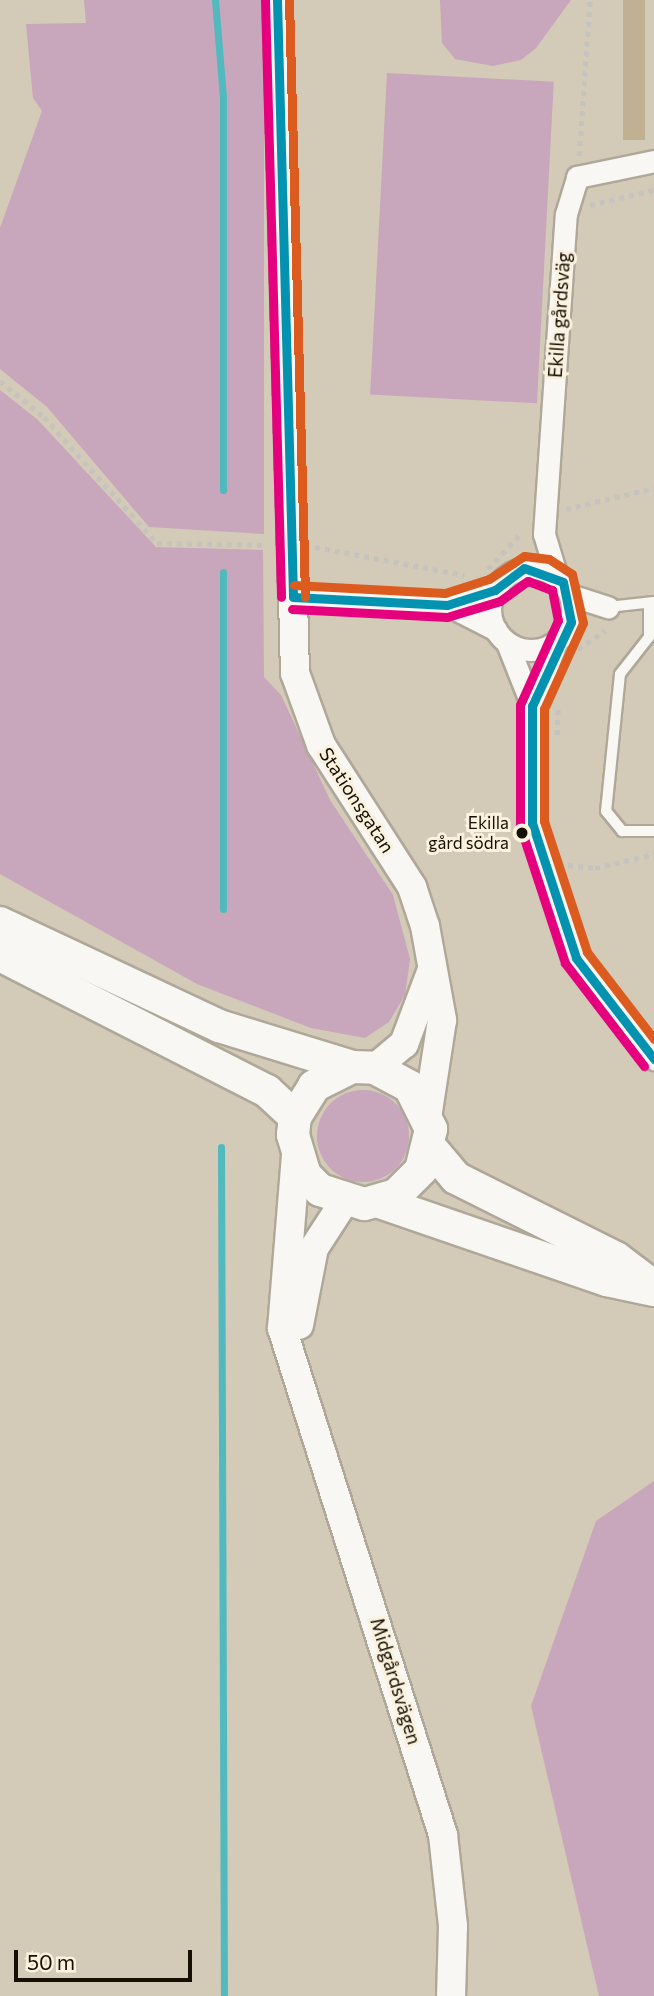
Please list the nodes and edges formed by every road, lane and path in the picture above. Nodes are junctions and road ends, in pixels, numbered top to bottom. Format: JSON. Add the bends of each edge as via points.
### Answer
{"nodes":[{"id":1,"x":277,"y":0,"type":"edge"},
{"id":2,"x":590,"y":0,"type":"edge"},
{"id":3,"x":654,"y":161,"type":"edge"},
{"id":4,"x":577,"y":177,"type":"junction"},
{"id":5,"x":654,"y":190,"type":"edge"},
{"id":6,"x":590,"y":204,"type":"dead end"},
{"id":7,"x":0,"y":380,"type":"edge"},
{"id":8,"x":654,"y":488,"type":"edge"},
{"id":9,"x":557,"y":512,"type":"junction"},
{"id":10,"x":544,"y":534,"type":"junction"},
{"id":11,"x":289,"y":544,"type":"junction"},
{"id":12,"x":524,"y":568,"type":"junction"},
{"id":13,"x":472,"y":575,"type":"dead end"},
{"id":14,"x":557,"y":577,"type":"junction"},
{"id":15,"x":489,"y":582,"type":"junction"},
{"id":16,"x":570,"y":595,"type":"junction"},
{"id":17,"x":293,"y":597,"type":"junction"},
{"id":18,"x":652,"y":602,"type":"edge"},
{"id":19,"x":447,"y":605,"type":"junction"},
{"id":20,"x":611,"y":607,"type":"junction"},
{"id":21,"x":571,"y":622,"type":"junction"},
{"id":22,"x":501,"y":637,"type":"junction"},
{"id":23,"x":565,"y":647,"type":"junction"},
{"id":24,"x":558,"y":690,"type":"dead end"},
{"id":25,"x":532,"y":706,"type":"junction"},
{"id":26,"x":557,"y":736,"type":"dead end"},
{"id":27,"x":654,"y":831,"type":"edge"},
{"id":28,"x":654,"y":854,"type":"edge"},
{"id":29,"x":568,"y":865,"type":"dead end"},
{"id":30,"x":0,"y":923,"type":"edge"},
{"id":31,"x":0,"y":955,"type":"edge"},
{"id":32,"x":432,"y":966,"type":"junction"},
{"id":33,"x":654,"y":1059,"type":"edge"},
{"id":34,"x":364,"y":1068,"type":"junction"},
{"id":35,"x":428,"y":1112,"type":"junction"},
{"id":36,"x":295,"y":1117,"type":"junction"},
{"id":37,"x":430,"y":1147,"type":"junction"},
{"id":38,"x":296,"y":1154,"type":"junction"},
{"id":39,"x":344,"y":1202,"type":"junction"},
{"id":40,"x":380,"y":1202,"type":"junction"},
{"id":41,"x":654,"y":1288,"type":"edge"},
{"id":42,"x":299,"y":1374,"type":"junction"},
{"id":43,"x":451,"y":1996,"type":"edge"}],
"edges":[{"from":1,"to":11,"type":"street","name":"Stationsgatan"},
{"from":2,"to":4,"type":"path"},
{"from":3,"to":4,"type":"street"},
{"from":4,"to":9,"type":"street","name":"Ekilla gårdsväg","via":[[566,214]]},
{"from":5,"to":6,"type":"path"},
{"from":7,"to":11,"type":"path","via":[[44,417],[157,543]]},
{"from":8,"to":9,"type":"path"},
{"from":9,"to":10,"type":"street","name":"Ekilla gårdsväg"},
{"from":9,"to":15,"type":"path","via":[[527,507],[516,542]]},
{"from":10,"to":12,"type":"street"},
{"from":10,"to":14,"type":"street"},
{"from":11,"to":13,"type":"path"},
{"from":11,"to":17,"type":"street","name":"Stationsgatan"},
{"from":12,"to":14,"type":"street"},
{"from":12,"to":15,"type":"street"},
{"from":14,"to":16,"type":"street"},
{"from":15,"to":19,"type":"street"},
{"from":15,"to":22,"type":"street","via":[[490,609]]},
{"from":16,"to":20,"type":"street"},
{"from":16,"to":21,"type":"street"},
{"from":17,"to":19,"type":"street"},
{"from":17,"to":32,"type":"street","name":"Stationsgatan","via":[[295,673],[321,745],[412,887]]},
{"from":18,"to":20,"type":"lane"},
{"from":18,"to":27,"type":"lane","via":[[649,637],[621,674],[606,811],[622,831]]},
{"from":19,"to":22,"type":"street"},
{"from":20,"to":21,"type":"street"},
{"from":20,"to":23,"type":"path","via":[[617,626]]},
{"from":21,"to":23,"type":"street"},
{"from":22,"to":23,"type":"street","via":[[532,651]]},
{"from":22,"to":25,"type":"street"},
{"from":23,"to":25,"type":"street"},
{"from":24,"to":26,"type":"path"},
{"from":25,"to":33,"type":"street","via":[[532,823],[576,958]]},
{"from":28,"to":29,"type":"path","via":[[595,868]]},
{"from":30,"to":34,"type":"main road","via":[[219,1026]]},
{"from":31,"to":36,"type":"main road","via":[[267,1091]]},
{"from":32,"to":34,"type":"street","via":[[404,1044]]},
{"from":32,"to":35,"type":"street","name":"Stationsgatan","via":[[442,1020]]},
{"from":34,"to":35,"type":"main road","via":[[410,1087]]},
{"from":34,"to":36,"type":"main road","via":[[314,1086]]},
{"from":35,"to":37,"type":"main road"},
{"from":36,"to":38,"type":"main road"},
{"from":37,"to":40,"type":"main road","via":[[410,1184]]},
{"from":37,"to":41,"type":"main road","via":[[456,1178],[616,1258]]},
{"from":38,"to":39,"type":"main road","via":[[320,1190]]},
{"from":38,"to":42,"type":"street","name":"Midgårdsvägen","via":[[282,1328]]},
{"from":39,"to":40,"type":"main road"},
{"from":39,"to":42,"type":"street","name":"Midgårdsvägen","via":[[324,1227],[304,1277]]},
{"from":40,"to":41,"type":"main road","via":[[607,1280]]},
{"from":42,"to":43,"type":"street","name":"Midgårdsvägen","via":[[443,1835],[453,1926]]}]}
